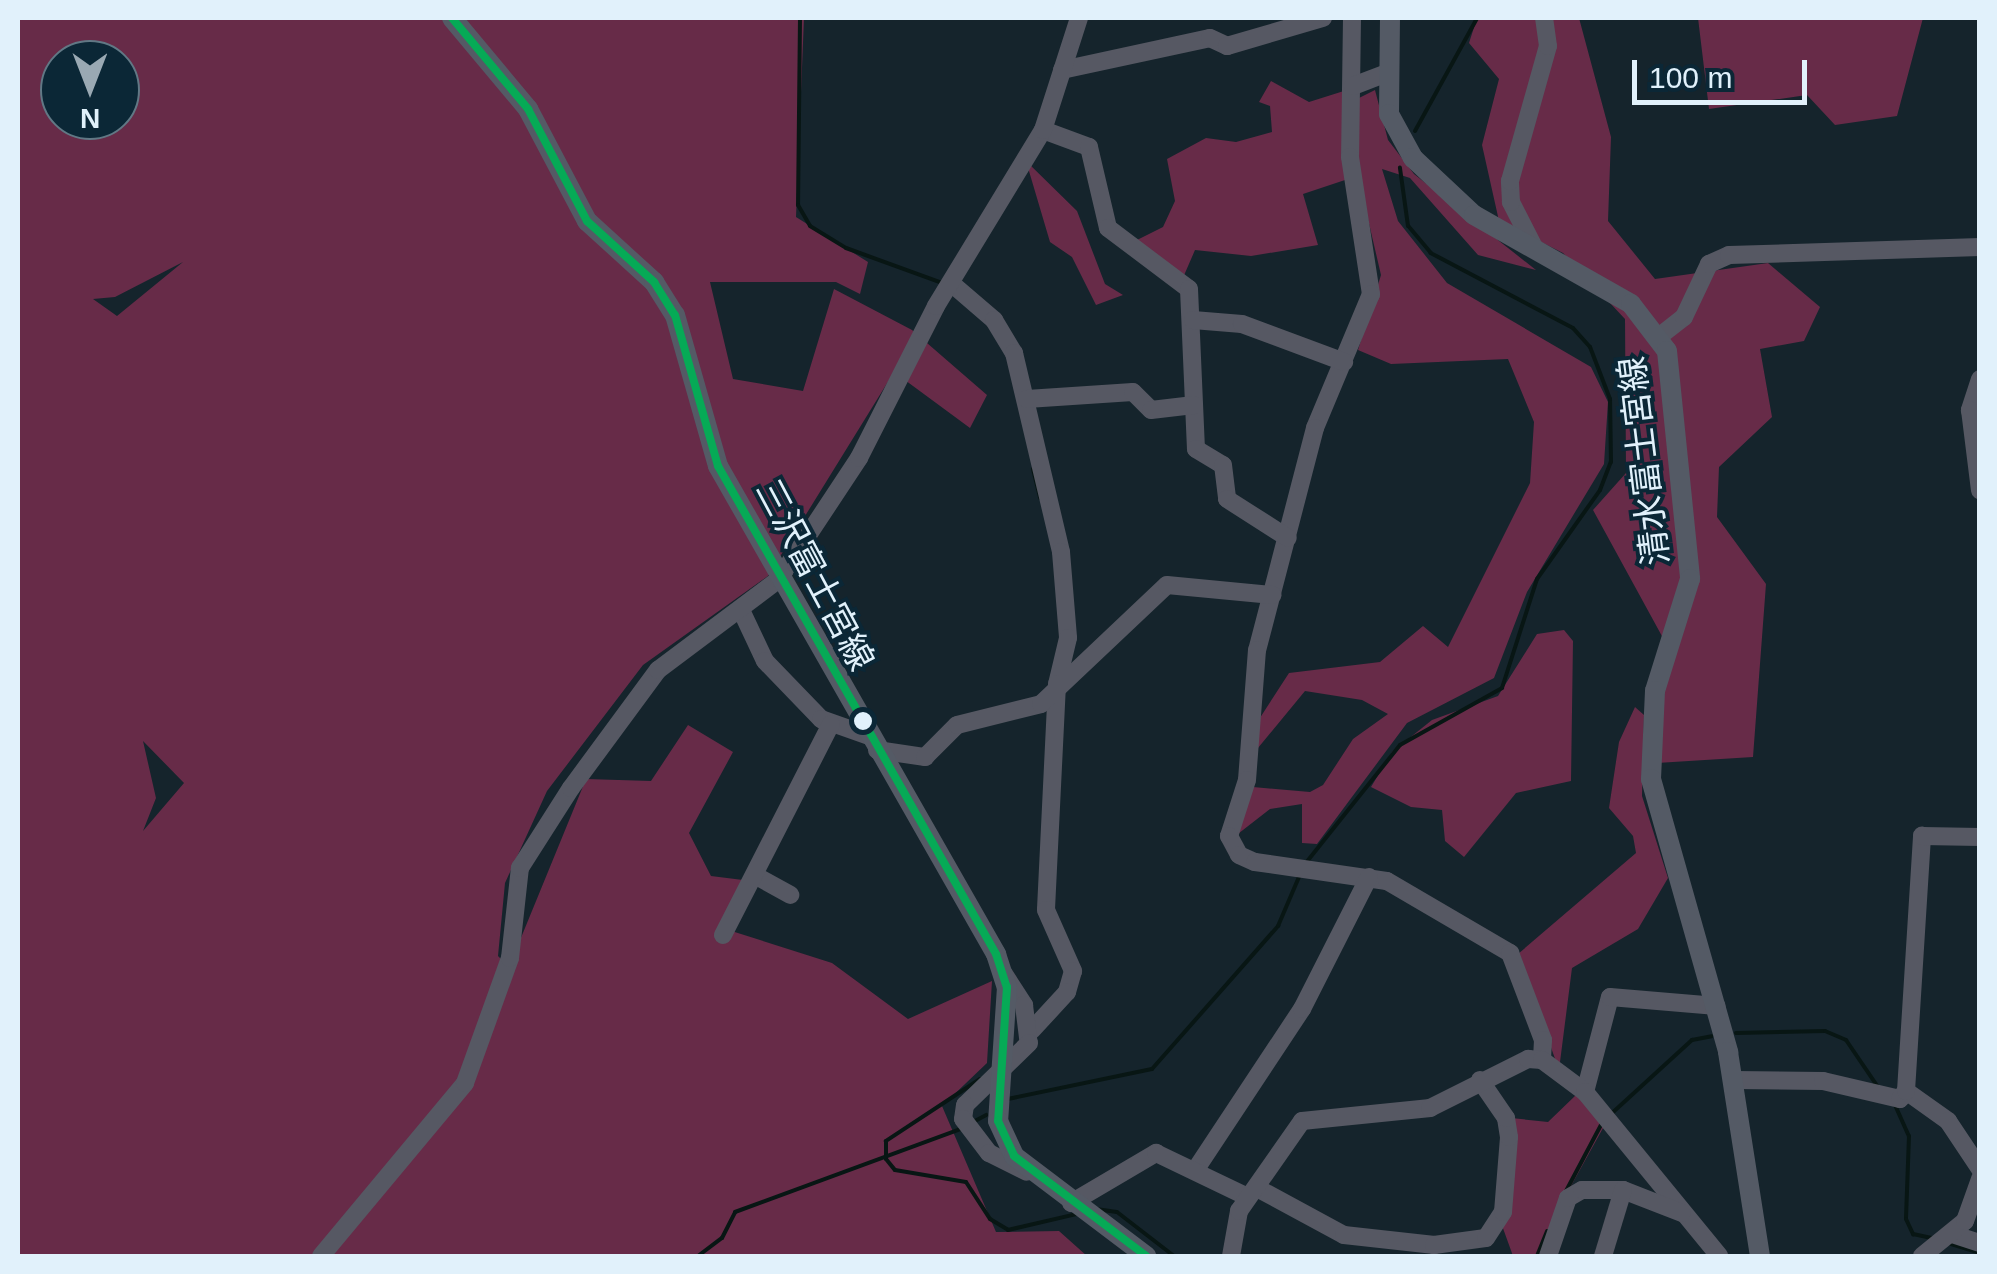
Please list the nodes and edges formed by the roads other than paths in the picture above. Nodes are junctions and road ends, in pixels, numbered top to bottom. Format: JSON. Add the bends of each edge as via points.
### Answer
{"nodes":[{"id":1,"x":452,"y":18,"type":"edge"},
{"id":2,"x":1079,"y":18,"type":"edge"},
{"id":3,"x":1323,"y":18,"type":"edge"},
{"id":4,"x":1352,"y":18,"type":"edge"},
{"id":5,"x":1390,"y":18,"type":"edge"},
{"id":6,"x":1544,"y":18,"type":"edge"},
{"id":7,"x":1062,"y":70,"type":"junction"},
{"id":8,"x":1386,"y":74,"type":"junction"},
{"id":9,"x":1353,"y":86,"type":"junction"},
{"id":10,"x":1043,"y":130,"type":"junction"},
{"id":11,"x":1980,"y":247,"type":"edge"},
{"id":12,"x":1535,"y":249,"type":"junction"},
{"id":13,"x":947,"y":288,"type":"junction"},
{"id":14,"x":1193,"y":320,"type":"junction"},
{"id":15,"x":1661,"y":335,"type":"junction"},
{"id":16,"x":1344,"y":362,"type":"junction"},
{"id":17,"x":1980,"y":379,"type":"edge"},
{"id":18,"x":1027,"y":399,"type":"junction"},
{"id":19,"x":1194,"y":405,"type":"junction"},
{"id":20,"x":1980,"y":490,"type":"edge"},
{"id":21,"x":1288,"y":538,"type":"junction"},
{"id":22,"x":779,"y":579,"type":"junction"},
{"id":23,"x":1273,"y":596,"type":"junction"},
{"id":24,"x":741,"y":610,"type":"junction"},
{"id":25,"x":1049,"y":699,"type":"junction"},
{"id":26,"x":831,"y":724,"type":"junction"},
{"id":27,"x":873,"y":743,"type":"junction"},
{"id":28,"x":1980,"y":837,"type":"edge"},
{"id":29,"x":758,"y":877,"type":"junction"},
{"id":30,"x":1369,"y":877,"type":"junction"},
{"id":31,"x":790,"y":895,"type":"dead end"},
{"id":32,"x":723,"y":935,"type":"dead end"},
{"id":33,"x":1004,"y":974,"type":"junction"},
{"id":34,"x":1716,"y":1006,"type":"junction"},
{"id":35,"x":1032,"y":1030,"type":"junction"},
{"id":36,"x":1542,"y":1060,"type":"junction"},
{"id":37,"x":998,"y":1076,"type":"junction"},
{"id":38,"x":1480,"y":1080,"type":"junction"},
{"id":39,"x":1734,"y":1080,"type":"junction"},
{"id":40,"x":1906,"y":1091,"type":"junction"},
{"id":41,"x":1585,"y":1092,"type":"junction"},
{"id":42,"x":1196,"y":1169,"type":"junction"},
{"id":43,"x":1980,"y":1169,"type":"edge"},
{"id":44,"x":1027,"y":1172,"type":"junction"},
{"id":45,"x":1980,"y":1180,"type":"edge"},
{"id":46,"x":1623,"y":1190,"type":"junction"},
{"id":47,"x":1252,"y":1192,"type":"junction"},
{"id":48,"x":1078,"y":1209,"type":"junction"},
{"id":49,"x":1682,"y":1213,"type":"junction"},
{"id":50,"x":1952,"y":1234,"type":"junction"},
{"id":51,"x":1980,"y":1243,"type":"edge"},
{"id":52,"x":322,"y":1256,"type":"edge"},
{"id":53,"x":1146,"y":1256,"type":"edge"},
{"id":54,"x":1231,"y":1256,"type":"edge"},
{"id":55,"x":1548,"y":1256,"type":"edge"},
{"id":56,"x":1602,"y":1256,"type":"edge"},
{"id":57,"x":1718,"y":1256,"type":"edge"},
{"id":58,"x":1760,"y":1256,"type":"edge"},
{"id":59,"x":1922,"y":1256,"type":"edge"}],
"edges":[{"from":1,"to":22,"type":"main road","name":"三沢富士宮線","via":[[528,109],[587,221],[654,282],[674,315],[718,466]]},
{"from":2,"to":7,"type":"street"},
{"from":3,"to":7,"type":"street","via":[[1227,46],[1210,38]]},
{"from":4,"to":9,"type":"street"},
{"from":5,"to":8,"type":"main road","name":"清水富士宮線"},
{"from":6,"to":12,"type":"street","via":[[1548,46],[1510,181],[1511,202]]},
{"from":7,"to":10,"type":"street"},
{"from":8,"to":9,"type":"street"},
{"from":8,"to":12,"type":"main road","name":"清水富士宮線","via":[[1389,114],[1413,158],[1458,204]]},
{"from":9,"to":16,"type":"street","via":[[1350,157],[1371,294]]},
{"from":10,"to":13,"type":"street"},
{"from":10,"to":14,"type":"street","via":[[1089,147],[1108,228],[1189,289]]},
{"from":11,"to":15,"type":"street","via":[[1729,255],[1710,264],[1684,317]]},
{"from":12,"to":15,"type":"main road","name":"清水富士宮線","via":[[1631,304]]},
{"from":13,"to":18,"type":"street","via":[[1005,335]]},
{"from":13,"to":22,"type":"street","via":[[860,458]]},
{"from":14,"to":16,"type":"street","via":[[1242,324]]},
{"from":14,"to":19,"type":"street"},
{"from":15,"to":34,"type":"main road","name":"清水富士宮線","via":[[1691,554],[1686,598],[1656,690],[1652,779]]},
{"from":16,"to":21,"type":"street","via":[[1315,428]]},
{"from":17,"to":20,"type":"street","via":[[1970,410]]},
{"from":18,"to":19,"type":"street","via":[[1133,392],[1151,410]]},
{"from":18,"to":25,"type":"street","via":[[1061,552],[1068,638]]},
{"from":19,"to":21,"type":"street","via":[[1196,448],[1222,465],[1228,499]]},
{"from":21,"to":23,"type":"street"},
{"from":22,"to":24,"type":"street"},
{"from":22,"to":27,"type":"main road","name":"三沢富士宮線"},
{"from":23,"to":25,"type":"street","via":[[1167,585]]},
{"from":23,"to":30,"type":"street","via":[[1257,650],[1247,780],[1229,836],[1239,855],[1255,862],[1297,866],[1317,877]]},
{"from":24,"to":26,"type":"street","via":[[765,661]]},
{"from":24,"to":52,"type":"street","via":[[658,670],[570,788],[520,868],[506,976],[465,1083]]},
{"from":25,"to":27,"type":"street","via":[[957,725],[925,757]]},
{"from":25,"to":35,"type":"street","via":[[1046,910],[1073,971],[1067,992]]},
{"from":26,"to":27,"type":"street"},
{"from":26,"to":29,"type":"street"},
{"from":27,"to":33,"type":"main road","name":"三沢富士宮線"},
{"from":28,"to":40,"type":"street","via":[[1922,836]]},
{"from":29,"to":31,"type":"street"},
{"from":29,"to":32,"type":"street"},
{"from":30,"to":36,"type":"street","via":[[1412,892],[1510,953],[1543,1040]]},
{"from":30,"to":42,"type":"street","via":[[1302,1009]]},
{"from":33,"to":35,"type":"street"},
{"from":33,"to":37,"type":"main road"},
{"from":34,"to":39,"type":"main road","name":"清水富士宮線"},
{"from":34,"to":41,"type":"street","via":[[1610,996]]},
{"from":35,"to":37,"type":"street","via":[[1022,1053]]},
{"from":36,"to":38,"type":"street","via":[[1510,1063]]},
{"from":36,"to":41,"type":"street"},
{"from":37,"to":44,"type":"main road","via":[[998,1121]]},
{"from":37,"to":44,"type":"street","via":[[965,1105],[968,1126],[1001,1162]]},
{"from":38,"to":47,"type":"street","via":[[1430,1108],[1302,1122]]},
{"from":38,"to":47,"type":"street","via":[[1506,1118],[1508,1138],[1503,1212],[1486,1238],[1434,1245],[1344,1235]]},
{"from":39,"to":40,"type":"street","via":[[1824,1080],[1900,1099]]},
{"from":39,"to":58,"type":"main road","name":"清水富士宮線"},
{"from":40,"to":43,"type":"street","via":[[1948,1122]]},
{"from":41,"to":49,"type":"street"},
{"from":42,"to":47,"type":"street"},
{"from":42,"to":48,"type":"street","via":[[1147,1156]]},
{"from":44,"to":48,"type":"main road"},
{"from":45,"to":50,"type":"street"},
{"from":46,"to":49,"type":"street"},
{"from":46,"to":55,"type":"street","via":[[1603,1186],[1568,1198]]},
{"from":46,"to":56,"type":"street"},
{"from":47,"to":54,"type":"street"},
{"from":48,"to":53,"type":"main road"},
{"from":49,"to":57,"type":"street"},
{"from":50,"to":51,"type":"street"},
{"from":50,"to":59,"type":"street"}]}
